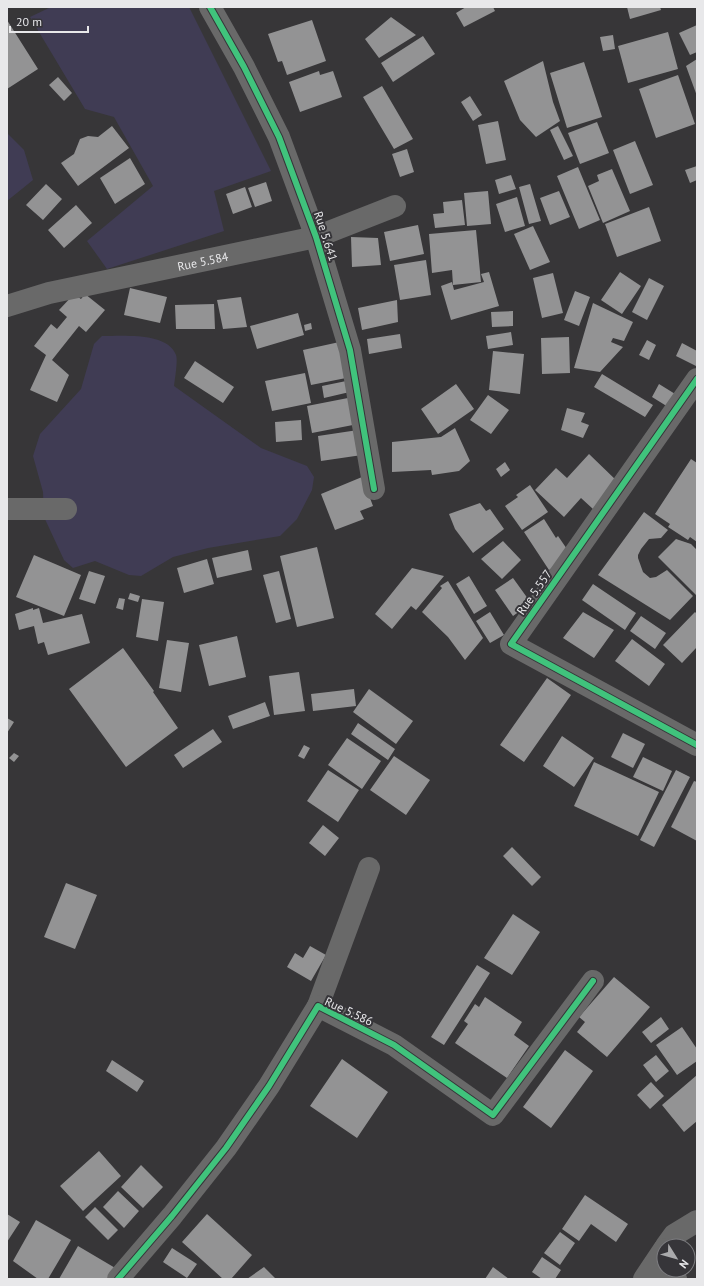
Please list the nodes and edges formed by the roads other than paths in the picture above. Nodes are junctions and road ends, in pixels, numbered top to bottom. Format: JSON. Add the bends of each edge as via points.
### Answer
{"nodes":[{"id":1,"x":210,"y":7,"type":"edge"},
{"id":2,"x":395,"y":206,"type":"dead end"},
{"id":3,"x":316,"y":237,"type":"junction"},
{"id":4,"x":7,"y":306,"type":"edge"},
{"id":5,"x":697,"y":379,"type":"edge"},
{"id":6,"x":374,"y":489,"type":"dead end"},
{"id":7,"x":7,"y":509,"type":"edge"},
{"id":8,"x":66,"y":509,"type":"dead end"},
{"id":9,"x":697,"y":745,"type":"edge"},
{"id":10,"x":370,"y":868,"type":"dead end"},
{"id":11,"x":593,"y":981,"type":"dead end"},
{"id":12,"x":318,"y":1006,"type":"junction"},
{"id":13,"x":697,"y":1221,"type":"edge"},
{"id":14,"x":672,"y":1238,"type":"edge"},
{"id":15,"x":654,"y":1264,"type":"edge"},
{"id":16,"x":118,"y":1279,"type":"edge"},
{"id":17,"x":676,"y":1279,"type":"edge"}],
"edges":[{"from":1,"to":3,"type":"street","name":"Rue 5.641","via":[[279,137]]},
{"from":2,"to":3,"type":"street","name":"Rue 5.584"},
{"from":3,"to":4,"type":"street","name":"Rue 5.584","via":[[49,293]]},
{"from":3,"to":6,"type":"street","name":"Rue 5.641","via":[[350,350]]},
{"from":5,"to":9,"type":"street","name":"Rue 5.557","via":[[511,644]]},
{"from":7,"to":8,"type":"street"},
{"from":10,"to":12,"type":"street"},
{"from":11,"to":12,"type":"street","name":"Rue 5.586","via":[[494,1115],[394,1045]]},
{"from":12,"to":16,"type":"street","name":"Rue 5.586","via":[[269,1086],[226,1148]]},
{"from":13,"to":14,"type":"street"},
{"from":15,"to":17,"type":"street"}]}
